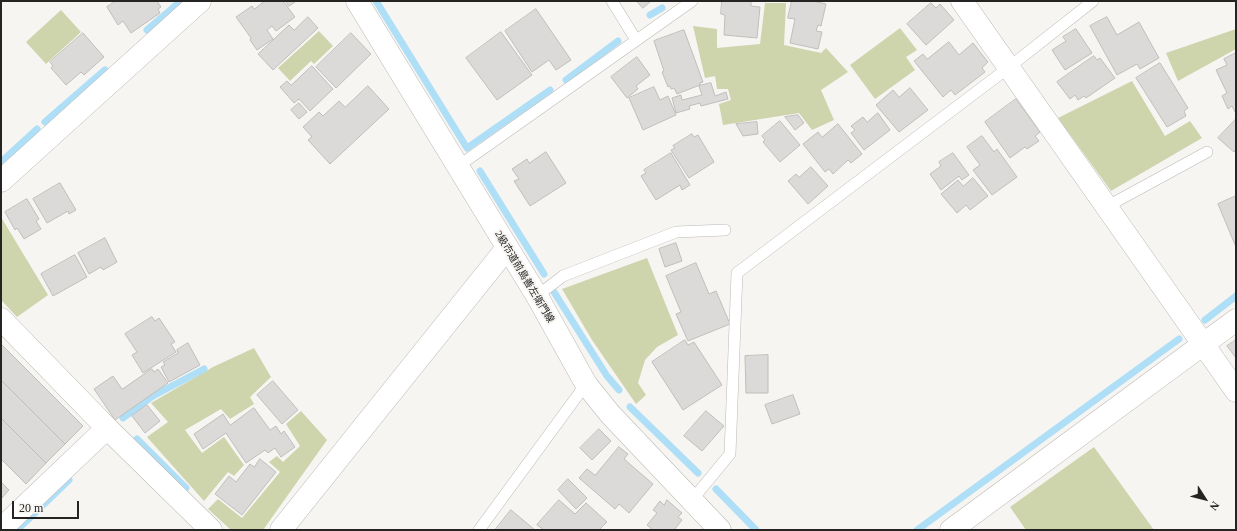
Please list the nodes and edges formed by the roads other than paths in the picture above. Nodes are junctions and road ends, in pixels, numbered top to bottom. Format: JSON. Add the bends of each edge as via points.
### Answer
{"nodes":[{"id":1,"x":200,"y":1,"type":"edge"},
{"id":2,"x":357,"y":1,"type":"edge"},
{"id":3,"x":612,"y":1,"type":"edge"},
{"id":4,"x":692,"y":1,"type":"edge"},
{"id":5,"x":962,"y":1,"type":"edge"},
{"id":6,"x":1093,"y":1,"type":"edge"},
{"id":7,"x":636,"y":40,"type":"junction"},
{"id":8,"x":1008,"y":68,"type":"junction"},
{"id":9,"x":1207,"y":152,"type":"dead end"},
{"id":10,"x":457,"y":167,"type":"junction"},
{"id":11,"x":1,"y":181,"type":"edge"},
{"id":12,"x":1106,"y":207,"type":"junction"},
{"id":13,"x":725,"y":230,"type":"dead end"},
{"id":14,"x":507,"y":248,"type":"junction"},
{"id":15,"x":537,"y":296,"type":"junction"},
{"id":16,"x":1,"y":319,"type":"edge"},
{"id":17,"x":1236,"y":320,"type":"edge"},
{"id":18,"x":1203,"y":344,"type":"junction"},
{"id":19,"x":586,"y":384,"type":"junction"},
{"id":20,"x":1236,"y":391,"type":"edge"},
{"id":21,"x":107,"y":428,"type":"junction"},
{"id":22,"x":692,"y":500,"type":"junction"},
{"id":23,"x":1,"y":529,"type":"edge"},
{"id":24,"x":716,"y":529,"type":"edge"},
{"id":25,"x":211,"y":530,"type":"edge"},
{"id":26,"x":281,"y":530,"type":"edge"},
{"id":27,"x":479,"y":530,"type":"edge"},
{"id":28,"x":951,"y":530,"type":"edge"}],
"edges":[{"from":1,"to":11,"type":"street"},
{"from":2,"to":10,"type":"street","name":"2級市道前島善左衛門線"},
{"from":3,"to":7,"type":"lane"},
{"from":4,"to":7,"type":"lane"},
{"from":5,"to":8,"type":"street"},
{"from":6,"to":8,"type":"lane"},
{"from":7,"to":10,"type":"lane"},
{"from":8,"to":12,"type":"street"},
{"from":8,"to":22,"type":"lane","via":[[737,273],[730,454]]},
{"from":9,"to":12,"type":"lane"},
{"from":10,"to":14,"type":"street","name":"2級市道前島善左衛門線"},
{"from":12,"to":18,"type":"street"},
{"from":13,"to":15,"type":"lane","via":[[676,232],[563,276]]},
{"from":14,"to":15,"type":"street","name":"2級市道前島善左衛門線"},
{"from":14,"to":26,"type":"street"},
{"from":15,"to":19,"type":"street","name":"2級市道前島善左衛門線"},
{"from":16,"to":21,"type":"street"},
{"from":17,"to":18,"type":"street"},
{"from":18,"to":20,"type":"street"},
{"from":18,"to":28,"type":"street"},
{"from":19,"to":22,"type":"street","name":"2級市道前島善左衛門線","via":[[610,414]]},
{"from":19,"to":27,"type":"lane"},
{"from":21,"to":23,"type":"street"},
{"from":21,"to":25,"type":"street"},
{"from":22,"to":24,"type":"street","name":"2級市道前島善左衛門線"}]}
